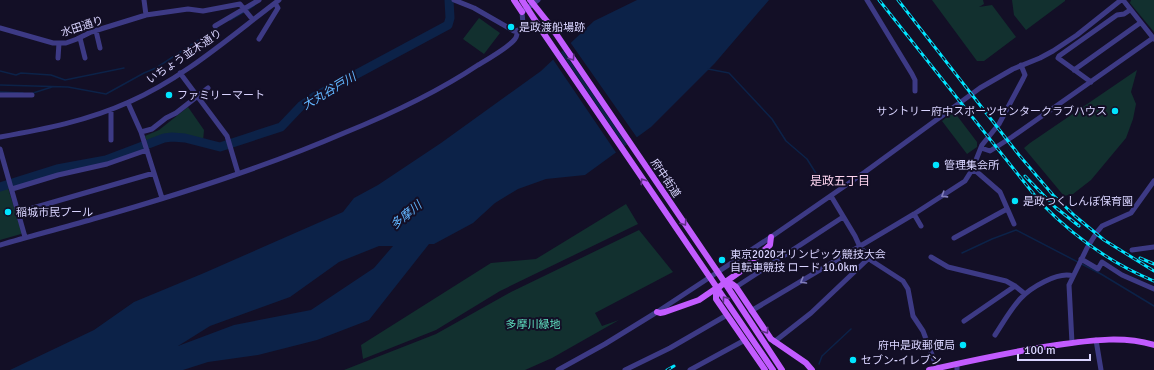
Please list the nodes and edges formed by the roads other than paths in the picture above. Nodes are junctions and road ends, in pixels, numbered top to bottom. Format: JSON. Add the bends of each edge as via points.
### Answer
{"nodes":[{"id":1,"x":144,"y":0,"type":"edge"},
{"id":2,"x":259,"y":0,"type":"edge"},
{"id":3,"x":454,"y":0,"type":"edge"},
{"id":4,"x":514,"y":0,"type":"edge"},
{"id":5,"x":522,"y":0,"type":"edge"},
{"id":6,"x":530,"y":0,"type":"edge"},
{"id":7,"x":538,"y":0,"type":"edge"},
{"id":8,"x":867,"y":0,"type":"edge"},
{"id":9,"x":1122,"y":0,"type":"edge"},
{"id":10,"x":277,"y":2,"type":"edge"},
{"id":11,"x":246,"y":10,"type":"junction"},
{"id":12,"x":1130,"y":10,"type":"junction"},
{"id":13,"x":522,"y":12,"type":"junction"},
{"id":14,"x":146,"y":15,"type":"junction"},
{"id":15,"x":253,"y":20,"type":"junction"},
{"id":16,"x":1140,"y":23,"type":"junction"},
{"id":17,"x":215,"y":26,"type":"dead end"},
{"id":18,"x":0,"y":28,"type":"edge"},
{"id":19,"x":518,"y":30,"type":"junction"},
{"id":20,"x":96,"y":31,"type":"junction"},
{"id":21,"x":80,"y":38,"type":"junction"},
{"id":22,"x":1153,"y":38,"type":"edge"},
{"id":23,"x":259,"y":39,"type":"dead end"},
{"id":24,"x":59,"y":43,"type":"junction"},
{"id":25,"x":100,"y":48,"type":"dead end"},
{"id":26,"x":58,"y":58,"type":"dead end"},
{"id":27,"x":85,"y":58,"type":"dead end"},
{"id":28,"x":1021,"y":65,"type":"junction"},
{"id":29,"x":1074,"y":70,"type":"junction"},
{"id":30,"x":180,"y":74,"type":"junction"},
{"id":31,"x":1091,"y":82,"type":"junction"},
{"id":32,"x":208,"y":88,"type":"dead end"},
{"id":33,"x":915,"y":91,"type":"dead end"},
{"id":34,"x":0,"y":95,"type":"edge"},
{"id":35,"x":32,"y":95,"type":"dead end"},
{"id":36,"x":197,"y":96,"type":"junction"},
{"id":37,"x":128,"y":103,"type":"junction"},
{"id":38,"x":112,"y":110,"type":"junction"},
{"id":39,"x":141,"y":132,"type":"junction"},
{"id":40,"x":0,"y":137,"type":"edge"},
{"id":41,"x":111,"y":140,"type":"dead end"},
{"id":42,"x":146,"y":147,"type":"junction"},
{"id":43,"x":981,"y":148,"type":"junction"},
{"id":44,"x":0,"y":149,"type":"edge"},
{"id":45,"x":972,"y":170,"type":"junction"},
{"id":46,"x":154,"y":173,"type":"junction"},
{"id":47,"x":238,"y":174,"type":"junction"},
{"id":48,"x":1154,"y":181,"type":"edge"},
{"id":49,"x":11,"y":188,"type":"junction"},
{"id":50,"x":831,"y":196,"type":"junction"},
{"id":51,"x":162,"y":198,"type":"junction"},
{"id":52,"x":1008,"y":209,"type":"junction"},
{"id":53,"x":18,"y":212,"type":"junction"},
{"id":54,"x":914,"y":214,"type":"junction"},
{"id":55,"x":843,"y":217,"type":"junction"},
{"id":56,"x":1014,"y":224,"type":"dead end"},
{"id":57,"x":921,"y":226,"type":"dead end"},
{"id":58,"x":25,"y":237,"type":"junction"},
{"id":59,"x":771,"y":237,"type":"junction"},
{"id":60,"x":954,"y":238,"type":"dead end"},
{"id":61,"x":0,"y":245,"type":"edge"},
{"id":62,"x":860,"y":247,"type":"junction"},
{"id":63,"x":1154,"y":247,"type":"edge"},
{"id":64,"x":1132,"y":250,"type":"dead end"},
{"id":65,"x":931,"y":257,"type":"dead end"},
{"id":66,"x":869,"y":258,"type":"junction"},
{"id":67,"x":1080,"y":261,"type":"junction"},
{"id":68,"x":718,"y":272,"type":"junction"},
{"id":69,"x":736,"y":275,"type":"junction"},
{"id":70,"x":1073,"y":276,"type":"junction"},
{"id":71,"x":710,"y":277,"type":"junction"},
{"id":72,"x":724,"y":281,"type":"junction"},
{"id":73,"x":734,"y":285,"type":"junction"},
{"id":74,"x":716,"y":286,"type":"junction"},
{"id":75,"x":1015,"y":286,"type":"junction"},
{"id":76,"x":1154,"y":289,"type":"edge"},
{"id":77,"x":1025,"y":294,"type":"junction"},
{"id":78,"x":705,"y":295,"type":"junction"},
{"id":79,"x":716,"y":299,"type":"junction"},
{"id":80,"x":751,"y":311,"type":"junction"},
{"id":81,"x":657,"y":312,"type":"junction"},
{"id":82,"x":727,"y":315,"type":"junction"},
{"id":83,"x":964,"y":321,"type":"dead end"},
{"id":84,"x":995,"y":335,"type":"dead end"},
{"id":85,"x":745,"y":340,"type":"junction"},
{"id":86,"x":1096,"y":340,"type":"junction"},
{"id":87,"x":774,"y":342,"type":"junction"},
{"id":88,"x":1072,"y":343,"type":"junction"},
{"id":89,"x":1154,"y":345,"type":"edge"},
{"id":90,"x":701,"y":364,"type":"junction"},
{"id":91,"x":957,"y":367,"type":"edge"},
{"id":92,"x":937,"y":368,"type":"junction"},
{"id":93,"x":947,"y":368,"type":"edge"},
{"id":94,"x":762,"y":369,"type":"edge"},
{"id":95,"x":558,"y":370,"type":"edge"},
{"id":96,"x":625,"y":370,"type":"edge"},
{"id":97,"x":690,"y":370,"type":"edge"},
{"id":98,"x":704,"y":370,"type":"edge"},
{"id":99,"x":774,"y":370,"type":"edge"},
{"id":100,"x":782,"y":370,"type":"edge"},
{"id":101,"x":812,"y":370,"type":"edge"},
{"id":102,"x":929,"y":370,"type":"edge"},
{"id":103,"x":1101,"y":370,"type":"edge"}],
"edges":[{"from":1,"to":14,"type":"street"},
{"from":2,"to":11,"type":"street"},
{"from":3,"to":19,"type":"street","via":[[474,8],[512,31]]},
{"from":4,"to":13,"type":"main road"},
{"from":71,"to":5,"type":"main road","name":"府中街道","one_way":true},
{"from":6,"to":68,"type":"main road","name":"府中街道","one_way":true,"via":[[550,25]]},
{"from":7,"to":13,"type":"street"},
{"from":8,"to":33,"type":"street","via":[[912,74]]},
{"from":9,"to":12,"type":"street"},
{"from":9,"to":28,"type":"street","via":[[1067,43]]},
{"from":10,"to":15,"type":"street","name":"いちょう並木通り"},
{"from":10,"to":23,"type":"street","via":[[278,8]]},
{"from":11,"to":14,"type":"street","name":"水田通り","via":[[240,4],[203,11],[188,10]]},
{"from":11,"to":15,"type":"street"},
{"from":11,"to":17,"type":"street"},
{"from":12,"to":16,"type":"street"},
{"from":12,"to":29,"type":"street","via":[[1117,15],[1059,56],[1058,58]]},
{"from":13,"to":19,"type":"street","via":[[523,24]]},
{"from":14,"to":20,"type":"street","name":"水田通り"},
{"from":15,"to":30,"type":"street","name":"いちょう並木通り"},
{"from":16,"to":22,"type":"street"},
{"from":16,"to":29,"type":"street"},
{"from":18,"to":24,"type":"street","name":"水田通り"},
{"from":19,"to":47,"type":"street","via":[[516,38],[489,58],[408,106],[320,144]]},
{"from":20,"to":21,"type":"street","name":"水田通り"},
{"from":20,"to":25,"type":"street"},
{"from":21,"to":24,"type":"street","name":"水田通り"},
{"from":21,"to":27,"type":"street"},
{"from":22,"to":31,"type":"street"},
{"from":24,"to":26,"type":"street"},
{"from":28,"to":43,"type":"street","via":[[1025,75],[1022,83],[999,124]]},
{"from":28,"to":50,"type":"street","via":[[980,88]]},
{"from":29,"to":31,"type":"street"},
{"from":30,"to":36,"type":"street"},
{"from":30,"to":37,"type":"street","name":"いちょう並木通り"},
{"from":31,"to":43,"type":"street","via":[[992,150]]},
{"from":32,"to":36,"type":"street"},
{"from":34,"to":35,"type":"street"},
{"from":36,"to":39,"type":"street","via":[[152,130]]},
{"from":36,"to":47,"type":"street","via":[[227,136]]},
{"from":37,"to":38,"type":"street","name":"いちょう並木通り"},
{"from":37,"to":39,"type":"street"},
{"from":38,"to":40,"type":"street","name":"いちょう並木通り","via":[[64,125]]},
{"from":38,"to":41,"type":"street"},
{"from":39,"to":42,"type":"street"},
{"from":42,"to":46,"type":"street"},
{"from":42,"to":49,"type":"street","via":[[107,164]]},
{"from":43,"to":45,"type":"street"},
{"from":44,"to":49,"type":"street"},
{"from":45,"to":52,"type":"street","via":[[1000,192]]},
{"from":45,"to":54,"type":"street","one_way":true,"via":[[959,186]]},
{"from":46,"to":51,"type":"street"},
{"from":46,"to":53,"type":"street"},
{"from":47,"to":51,"type":"street"},
{"from":48,"to":67,"type":"street","via":[[1131,213],[1100,229]]},
{"from":49,"to":53,"type":"street"},
{"from":50,"to":55,"type":"street"},
{"from":50,"to":59,"type":"street"},
{"from":51,"to":58,"type":"street"},
{"from":52,"to":56,"type":"street"},
{"from":52,"to":60,"type":"street"},
{"from":53,"to":58,"type":"street"},
{"from":54,"to":57,"type":"street"},
{"from":54,"to":62,"type":"street"},
{"from":55,"to":62,"type":"street"},
{"from":55,"to":73,"type":"street"},
{"from":58,"to":61,"type":"street"},
{"from":59,"to":68,"type":"street"},
{"from":59,"to":69,"type":"main road","via":[[770,245]]},
{"from":62,"to":66,"type":"street"},
{"from":62,"to":80,"type":"street","one_way":true},
{"from":63,"to":64,"type":"street"},
{"from":65,"to":75,"type":"street","via":[[948,267],[1006,281]]},
{"from":66,"to":87,"type":"street","via":[[811,313]]},
{"from":66,"to":92,"type":"street","via":[[906,285],[913,316],[923,331]]},
{"from":67,"to":70,"type":"street"},
{"from":67,"to":76,"type":"street","via":[[1098,269],[1102,262],[1122,275]]},
{"from":68,"to":71,"type":"street"},
{"from":68,"to":72,"type":"main road","name":"府中街道"},
{"from":69,"to":72,"type":"main road"},
{"from":69,"to":73,"type":"main road","via":[[732,280]]},
{"from":70,"to":77,"type":"street","via":[[1067,274],[1050,279]]},
{"from":70,"to":88,"type":"street","via":[[1068,292]]},
{"from":71,"to":74,"type":"main road","name":"府中街道"},
{"from":71,"to":81,"type":"street"},
{"from":72,"to":73,"type":"main road"},
{"from":72,"to":74,"type":"main road"},
{"from":72,"to":100,"type":"main road","name":"府中街道"},
{"from":73,"to":80,"type":"main road"},
{"from":74,"to":78,"type":"main road"},
{"from":74,"to":79,"type":"main road"},
{"from":99,"to":74,"type":"main road","name":"府中街道","one_way":true},
{"from":75,"to":77,"type":"street"},
{"from":75,"to":83,"type":"street"},
{"from":77,"to":84,"type":"street","via":[[1015,304]]},
{"from":78,"to":79,"type":"main road"},
{"from":78,"to":81,"type":"main road","via":[[699,300],[665,312]]},
{"from":79,"to":82,"type":"main road"},
{"from":80,"to":87,"type":"main road","one_way":true},
{"from":81,"to":95,"type":"street"},
{"from":82,"to":85,"type":"main road"},
{"from":82,"to":96,"type":"street"},
{"from":85,"to":90,"type":"street"},
{"from":85,"to":94,"type":"main road"},
{"from":86,"to":88,"type":"main road"},
{"from":86,"to":89,"type":"main road","via":[[1132,340]]},
{"from":86,"to":103,"type":"street"},
{"from":87,"to":101,"type":"main road","via":[[806,363]]},
{"from":88,"to":91,"type":"main road","via":[[1029,349]]},
{"from":90,"to":97,"type":"street"},
{"from":90,"to":98,"type":"street"},
{"from":91,"to":93,"type":"main road"},
{"from":92,"to":93,"type":"main road"},
{"from":92,"to":102,"type":"main road"}]}
